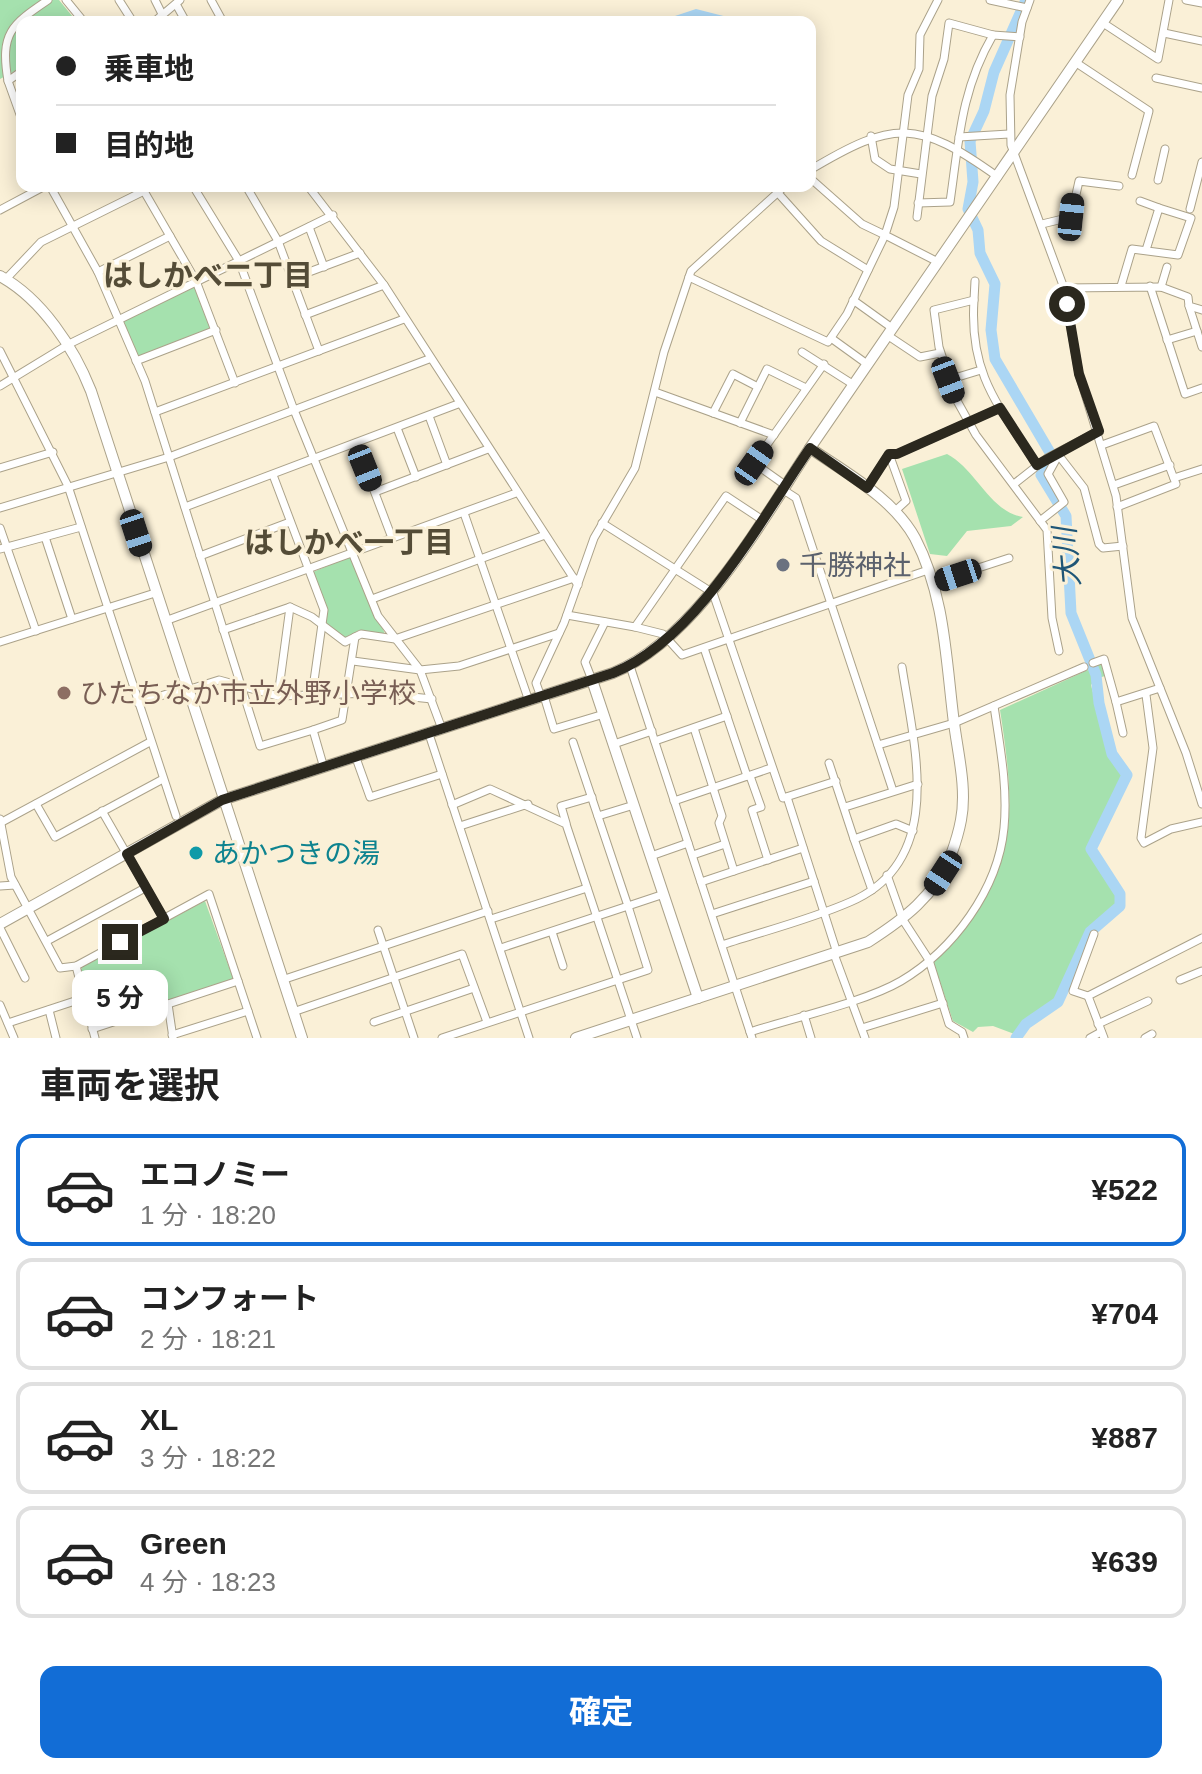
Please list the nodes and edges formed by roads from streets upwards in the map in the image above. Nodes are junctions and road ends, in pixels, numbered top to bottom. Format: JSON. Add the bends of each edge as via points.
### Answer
{"nodes":[{"id":1,"x":48,"y":0,"type":"edge"},
{"id":2,"x":66,"y":0,"type":"edge"},
{"id":3,"x":155,"y":0,"type":"edge"},
{"id":4,"x":938,"y":0,"type":"edge"},
{"id":5,"x":990,"y":0,"type":"edge"},
{"id":6,"x":1118,"y":0,"type":"edge"},
{"id":7,"x":1169,"y":0,"type":"edge"},
{"id":8,"x":1186,"y":0,"type":"edge"},
{"id":9,"x":178,"y":2,"type":"edge"},
{"id":10,"x":1202,"y":3,"type":"edge"},
{"id":11,"x":1028,"y":4,"type":"edge"},
{"id":12,"x":162,"y":14,"type":"joint"},
{"id":13,"x":25,"y":16,"type":"edge"},
{"id":14,"x":79,"y":16,"type":"edge"},
{"id":15,"x":16,"y":22,"type":"edge"},
{"id":16,"x":1103,"y":23,"type":"junction"},
{"id":17,"x":1164,"y":33,"type":"junction"},
{"id":18,"x":993,"y":35,"type":"junction"},
{"id":19,"x":1015,"y":37,"type":"junction"},
{"id":20,"x":1202,"y":41,"type":"edge"},
{"id":21,"x":1075,"y":62,"type":"junction"},
{"id":22,"x":16,"y":75,"type":"edge"},
{"id":23,"x":1156,"y":78,"type":"dead end"},
{"id":24,"x":8,"y":81,"type":"junction"},
{"id":25,"x":1202,"y":88,"type":"edge"},
{"id":26,"x":16,"y":102,"type":"edge"},
{"id":27,"x":905,"y":132,"type":"junction"},
{"id":28,"x":1009,"y":134,"type":"junction"},
{"id":29,"x":871,"y":136,"type":"junction"},
{"id":30,"x":927,"y":136,"type":"junction"},
{"id":31,"x":962,"y":137,"type":"junction"},
{"id":32,"x":1165,"y":149,"type":"dead end"},
{"id":33,"x":965,"y":153,"type":"junction"},
{"id":34,"x":1013,"y":156,"type":"junction"},
{"id":35,"x":816,"y":167,"type":"edge"},
{"id":36,"x":1201,"y":167,"type":"edge"},
{"id":37,"x":900,"y":171,"type":"junction"},
{"id":38,"x":921,"y":174,"type":"junction"},
{"id":39,"x":1132,"y":175,"type":"dead end"},
{"id":40,"x":998,"y":177,"type":"junction"},
{"id":41,"x":1158,"y":180,"type":"dead end"},
{"id":42,"x":816,"y":183,"type":"edge"},
{"id":43,"x":1119,"y":186,"type":"dead end"},
{"id":44,"x":36,"y":192,"type":"edge"},
{"id":45,"x":52,"y":192,"type":"edge"},
{"id":46,"x":135,"y":192,"type":"edge"},
{"id":47,"x":144,"y":192,"type":"edge"},
{"id":48,"x":197,"y":192,"type":"edge"},
{"id":49,"x":249,"y":192,"type":"edge"},
{"id":50,"x":313,"y":192,"type":"edge"},
{"id":51,"x":778,"y":193,"type":"joint"},
{"id":52,"x":1140,"y":201,"type":"dead end"},
{"id":53,"x":918,"y":203,"type":"junction"},
{"id":54,"x":1159,"y":208,"type":"junction"},
{"id":55,"x":1190,"y":209,"type":"dead end"},
{"id":56,"x":0,"y":210,"type":"edge"},
{"id":57,"x":333,"y":215,"type":"junction"},
{"id":58,"x":917,"y":217,"type":"dead end"},
{"id":59,"x":1042,"y":224,"type":"junction"},
{"id":60,"x":72,"y":226,"type":"junction"},
{"id":61,"x":309,"y":227,"type":"junction"},
{"id":62,"x":885,"y":235,"type":"junction"},
{"id":63,"x":170,"y":236,"type":"junction"},
{"id":64,"x":278,"y":241,"type":"junction"},
{"id":65,"x":1146,"y":250,"type":"junction"},
{"id":66,"x":360,"y":253,"type":"junction"},
{"id":67,"x":239,"y":261,"type":"junction"},
{"id":68,"x":938,"y":262,"type":"junction"},
{"id":69,"x":324,"y":267,"type":"junction"},
{"id":70,"x":1167,"y":267,"type":"dead end"},
{"id":71,"x":868,"y":270,"type":"junction"},
{"id":72,"x":98,"y":272,"type":"junction"},
{"id":73,"x":689,"y":277,"type":"junction"},
{"id":74,"x":3,"y":278,"type":"edge"},
{"id":75,"x":293,"y":278,"type":"junction"},
{"id":76,"x":196,"y":281,"type":"junction"},
{"id":77,"x":975,"y":281,"type":"dead end"},
{"id":78,"x":384,"y":285,"type":"junction"},
{"id":79,"x":1121,"y":286,"type":"junction"},
{"id":80,"x":1150,"y":286,"type":"junction"},
{"id":81,"x":1161,"y":287,"type":"junction"},
{"id":82,"x":1064,"y":288,"type":"junction"},
{"id":83,"x":853,"y":300,"type":"junction"},
{"id":84,"x":974,"y":300,"type":"junction"},
{"id":85,"x":1189,"y":306,"type":"junction"},
{"id":86,"x":1202,"y":310,"type":"edge"},
{"id":87,"x":305,"y":315,"type":"junction"},
{"id":88,"x":404,"y":319,"type":"junction"},
{"id":89,"x":119,"y":320,"type":"junction"},
{"id":90,"x":216,"y":330,"type":"junction"},
{"id":91,"x":1197,"y":331,"type":"junction"},
{"id":92,"x":890,"y":332,"type":"junction"},
{"id":93,"x":831,"y":338,"type":"junction"},
{"id":94,"x":1167,"y":340,"type":"junction"},
{"id":95,"x":69,"y":344,"type":"junction"},
{"id":96,"x":1202,"y":347,"type":"edge"},
{"id":97,"x":0,"y":351,"type":"edge"},
{"id":98,"x":319,"y":351,"type":"junction"},
{"id":99,"x":802,"y":352,"type":"dead end"},
{"id":100,"x":940,"y":353,"type":"junction"},
{"id":101,"x":429,"y":359,"type":"junction"},
{"id":102,"x":136,"y":361,"type":"junction"},
{"id":103,"x":824,"y":364,"type":"junction"},
{"id":104,"x":867,"y":364,"type":"junction"},
{"id":105,"x":278,"y":366,"type":"junction"},
{"id":106,"x":981,"y":370,"type":"junction"},
{"id":107,"x":15,"y":377,"type":"junction"},
{"id":108,"x":948,"y":380,"type":"junction"},
{"id":109,"x":235,"y":383,"type":"junction"},
{"id":110,"x":854,"y":385,"type":"junction"},
{"id":111,"x":0,"y":386,"type":"edge"},
{"id":112,"x":758,"y":387,"type":"junction"},
{"id":113,"x":806,"y":388,"type":"junction"},
{"id":114,"x":1202,"y":388,"type":"edge"},
{"id":115,"x":655,"y":392,"type":"junction"},
{"id":116,"x":458,"y":404,"type":"junction"},
{"id":117,"x":1000,"y":408,"type":"junction"},
{"id":118,"x":294,"y":410,"type":"junction"},
{"id":119,"x":155,"y":412,"type":"junction"},
{"id":120,"x":713,"y":413,"type":"junction"},
{"id":121,"x":429,"y":416,"type":"junction"},
{"id":122,"x":967,"y":421,"type":"junction"},
{"id":123,"x":740,"y":423,"type":"junction"},
{"id":124,"x":397,"y":428,"type":"junction"},
{"id":125,"x":1099,"y":431,"type":"junction"},
{"id":126,"x":774,"y":435,"type":"junction"},
{"id":127,"x":356,"y":443,"type":"junction"},
{"id":128,"x":1102,"y":445,"type":"junction"},
{"id":129,"x":810,"y":448,"type":"junction"},
{"id":130,"x":488,"y":449,"type":"junction"},
{"id":131,"x":53,"y":452,"type":"junction"},
{"id":132,"x":889,"y":454,"type":"junction"},
{"id":133,"x":1059,"y":455,"type":"junction"},
{"id":134,"x":169,"y":457,"type":"junction"},
{"id":135,"x":314,"y":459,"type":"junction"},
{"id":136,"x":447,"y":465,"type":"junction"},
{"id":137,"x":1037,"y":465,"type":"junction"},
{"id":138,"x":1170,"y":465,"type":"junction"},
{"id":139,"x":0,"y":468,"type":"edge"},
{"id":140,"x":1202,"y":469,"type":"edge"},
{"id":141,"x":117,"y":473,"type":"junction"},
{"id":142,"x":273,"y":475,"type":"junction"},
{"id":143,"x":416,"y":477,"type":"junction"},
{"id":144,"x":1174,"y":478,"type":"junction"},
{"id":145,"x":1014,"y":484,"type":"junction"},
{"id":146,"x":1114,"y":485,"type":"junction"},
{"id":147,"x":68,"y":486,"type":"junction"},
{"id":148,"x":783,"y":487,"type":"junction"},
{"id":149,"x":867,"y":488,"type":"junction"},
{"id":150,"x":375,"y":492,"type":"junction"},
{"id":151,"x":516,"y":493,"type":"junction"},
{"id":152,"x":185,"y":507,"type":"junction"},
{"id":153,"x":1117,"y":507,"type":"junction"},
{"id":154,"x":0,"y":508,"type":"edge"},
{"id":155,"x":895,"y":511,"type":"junction"},
{"id":156,"x":464,"y":513,"type":"junction"},
{"id":157,"x":761,"y":519,"type":"junction"},
{"id":158,"x":1040,"y":521,"type":"junction"},
{"id":159,"x":290,"y":522,"type":"junction"},
{"id":160,"x":602,"y":523,"type":"junction"},
{"id":161,"x":81,"y":527,"type":"junction"},
{"id":162,"x":0,"y":528,"type":"edge"},
{"id":163,"x":545,"y":535,"type":"junction"},
{"id":164,"x":45,"y":537,"type":"junction"},
{"id":165,"x":392,"y":538,"type":"junction"},
{"id":166,"x":1123,"y":546,"type":"junction"},
{"id":167,"x":3,"y":548,"type":"edge"},
{"id":168,"x":353,"y":552,"type":"junction"},
{"id":169,"x":200,"y":556,"type":"junction"},
{"id":170,"x":1009,"y":558,"type":"dead end"},
{"id":171,"x":480,"y":559,"type":"junction"},
{"id":172,"x":308,"y":569,"type":"junction"},
{"id":173,"x":675,"y":569,"type":"junction"},
{"id":174,"x":928,"y":570,"type":"junction"},
{"id":175,"x":576,"y":582,"type":"junction"},
{"id":176,"x":932,"y":583,"type":"junction"},
{"id":177,"x":710,"y":591,"type":"junction"},
{"id":178,"x":155,"y":593,"type":"junction"},
{"id":179,"x":372,"y":599,"type":"junction"},
{"id":180,"x":214,"y":603,"type":"junction"},
{"id":181,"x":832,"y":605,"type":"junction"},
{"id":182,"x":290,"y":607,"type":"junction"},
{"id":183,"x":497,"y":607,"type":"junction"},
{"id":184,"x":107,"y":608,"type":"junction"},
{"id":185,"x":567,"y":615,"type":"junction"},
{"id":186,"x":72,"y":619,"type":"junction"},
{"id":187,"x":165,"y":621,"type":"junction"},
{"id":188,"x":605,"y":622,"type":"junction"},
{"id":189,"x":323,"y":626,"type":"junction"},
{"id":190,"x":635,"y":627,"type":"junction"},
{"id":191,"x":223,"y":630,"type":"junction"},
{"id":192,"x":36,"y":631,"type":"junction"},
{"id":193,"x":559,"y":633,"type":"junction"},
{"id":194,"x":355,"y":637,"type":"junction"},
{"id":195,"x":395,"y":639,"type":"junction"},
{"id":196,"x":670,"y":639,"type":"junction"},
{"id":197,"x":1,"y":640,"type":"edge"},
{"id":198,"x":729,"y":640,"type":"junction"},
{"id":199,"x":512,"y":648,"type":"junction"},
{"id":200,"x":704,"y":648,"type":"junction"},
{"id":201,"x":1059,"y":651,"type":"dead end"},
{"id":202,"x":353,"y":661,"type":"junction"},
{"id":203,"x":1093,"y":663,"type":"dead end"},
{"id":204,"x":630,"y":666,"type":"junction"},
{"id":205,"x":902,"y":667,"type":"dead end"},
{"id":206,"x":1084,"y":667,"type":"dead end"},
{"id":207,"x":420,"y":670,"type":"junction"},
{"id":208,"x":592,"y":680,"type":"junction"},
{"id":209,"x":241,"y":687,"type":"junction"},
{"id":210,"x":1160,"y":688,"type":"junction"},
{"id":211,"x":186,"y":689,"type":"junction"},
{"id":212,"x":348,"y":694,"type":"junction"},
{"id":213,"x":312,"y":695,"type":"junction"},
{"id":214,"x":1146,"y":695,"type":"junction"},
{"id":215,"x":278,"y":696,"type":"junction"},
{"id":216,"x":538,"y":698,"type":"junction"},
{"id":217,"x":432,"y":699,"type":"junction"},
{"id":218,"x":1116,"y":702,"type":"junction"},
{"id":219,"x":138,"y":703,"type":"junction"},
{"id":220,"x":994,"y":706,"type":"junction"},
{"id":221,"x":604,"y":714,"type":"junction"},
{"id":222,"x":727,"y":716,"type":"junction"},
{"id":223,"x":954,"y":723,"type":"junction"},
{"id":224,"x":694,"y":728,"type":"junction"},
{"id":225,"x":442,"y":729,"type":"junction"},
{"id":226,"x":313,"y":730,"type":"junction"},
{"id":227,"x":652,"y":731,"type":"junction"},
{"id":228,"x":1123,"y":733,"type":"dead end"},
{"id":229,"x":429,"y":734,"type":"junction"},
{"id":230,"x":912,"y":735,"type":"junction"},
{"id":231,"x":655,"y":741,"type":"junction"},
{"id":232,"x":150,"y":742,"type":"junction"},
{"id":233,"x":573,"y":742,"type":"dead end"},
{"id":234,"x":614,"y":744,"type":"junction"},
{"id":235,"x":878,"y":745,"type":"junction"},
{"id":236,"x":356,"y":758,"type":"junction"},
{"id":237,"x":829,"y":763,"type":"dead end"},
{"id":238,"x":324,"y":768,"type":"junction"},
{"id":239,"x":771,"y":768,"type":"junction"},
{"id":240,"x":442,"y":774,"type":"junction"},
{"id":241,"x":748,"y":776,"type":"junction"},
{"id":242,"x":163,"y":779,"type":"junction"},
{"id":243,"x":836,"y":781,"type":"junction"},
{"id":244,"x":918,"y":784,"type":"junction"},
{"id":245,"x":713,"y":787,"type":"junction"},
{"id":246,"x":893,"y":791,"type":"junction"},
{"id":247,"x":592,"y":797,"type":"junction"},
{"id":248,"x":787,"y":797,"type":"junction"},
{"id":249,"x":222,"y":800,"type":"junction"},
{"id":250,"x":674,"y":801,"type":"junction"},
{"id":251,"x":36,"y":804,"type":"junction"},
{"id":252,"x":528,"y":804,"type":"junction"},
{"id":253,"x":1202,"y":804,"type":"edge"},
{"id":254,"x":452,"y":805,"type":"junction"},
{"id":255,"x":634,"y":805,"type":"junction"},
{"id":256,"x":845,"y":807,"type":"junction"},
{"id":257,"x":102,"y":811,"type":"junction"},
{"id":258,"x":176,"y":816,"type":"dead end"},
{"id":259,"x":598,"y":816,"type":"junction"},
{"id":260,"x":1,"y":821,"type":"edge"},
{"id":261,"x":1202,"y":822,"type":"edge"},
{"id":262,"x":566,"y":824,"type":"junction"},
{"id":263,"x":460,"y":826,"type":"junction"},
{"id":264,"x":913,"y":831,"type":"junction"},
{"id":265,"x":854,"y":839,"type":"junction"},
{"id":266,"x":688,"y":843,"type":"junction"},
{"id":267,"x":725,"y":844,"type":"junction"},
{"id":268,"x":803,"y":848,"type":"junction"},
{"id":269,"x":3,"y":851,"type":"edge"},
{"id":270,"x":127,"y":854,"type":"junction"},
{"id":271,"x":693,"y":855,"type":"junction"},
{"id":272,"x":651,"y":856,"type":"junction"},
{"id":273,"x":768,"y":860,"type":"junction"},
{"id":274,"x":734,"y":871,"type":"junction"},
{"id":275,"x":887,"y":875,"type":"junction"},
{"id":276,"x":814,"y":881,"type":"junction"},
{"id":277,"x":701,"y":882,"type":"junction"},
{"id":278,"x":15,"y":885,"type":"junction"},
{"id":279,"x":0,"y":886,"type":"edge"},
{"id":280,"x":145,"y":888,"type":"junction"},
{"id":281,"x":587,"y":888,"type":"junction"},
{"id":282,"x":872,"y":890,"type":"junction"},
{"id":283,"x":664,"y":894,"type":"junction"},
{"id":284,"x":628,"y":906,"type":"junction"},
{"id":285,"x":29,"y":908,"type":"junction"},
{"id":286,"x":823,"y":911,"type":"junction"},
{"id":287,"x":712,"y":914,"type":"junction"},
{"id":288,"x":490,"y":915,"type":"junction"},
{"id":289,"x":596,"y":917,"type":"junction"},
{"id":290,"x":164,"y":919,"type":"junction"},
{"id":291,"x":903,"y":920,"type":"junction"},
{"id":292,"x":0,"y":926,"type":"edge"},
{"id":293,"x":378,"y":930,"type":"dead end"},
{"id":294,"x":552,"y":932,"type":"junction"},
{"id":295,"x":1094,"y":934,"type":"dead end"},
{"id":296,"x":1202,"y":938,"type":"edge"},
{"id":297,"x":47,"y":941,"type":"junction"},
{"id":298,"x":722,"y":945,"type":"junction"},
{"id":299,"x":383,"y":946,"type":"junction"},
{"id":300,"x":501,"y":948,"type":"junction"},
{"id":301,"x":836,"y":953,"type":"junction"},
{"id":302,"x":929,"y":960,"type":"junction"},
{"id":303,"x":76,"y":966,"type":"junction"},
{"id":304,"x":563,"y":966,"type":"dead end"},
{"id":305,"x":1202,"y":971,"type":"edge"},
{"id":306,"x":393,"y":977,"type":"junction"},
{"id":307,"x":25,"y":978,"type":"dead end"},
{"id":308,"x":616,"y":979,"type":"junction"},
{"id":309,"x":282,"y":980,"type":"junction"},
{"id":310,"x":1180,"y":980,"type":"dead end"},
{"id":311,"x":238,"y":981,"type":"junction"},
{"id":312,"x":735,"y":987,"type":"junction"},
{"id":313,"x":474,"y":988,"type":"junction"},
{"id":314,"x":1088,"y":996,"type":"junction"},
{"id":315,"x":84,"y":998,"type":"junction"},
{"id":316,"x":698,"y":998,"type":"junction"},
{"id":317,"x":850,"y":999,"type":"junction"},
{"id":318,"x":1148,"y":1001,"type":"dead end"},
{"id":319,"x":943,"y":1003,"type":"junction"},
{"id":320,"x":168,"y":1004,"type":"junction"},
{"id":321,"x":0,"y":1005,"type":"edge"},
{"id":322,"x":49,"y":1010,"type":"junction"},
{"id":323,"x":248,"y":1011,"type":"junction"},
{"id":324,"x":520,"y":1011,"type":"junction"},
{"id":325,"x":293,"y":1012,"type":"junction"},
{"id":326,"x":406,"y":1013,"type":"junction"},
{"id":327,"x":804,"y":1015,"type":"junction"},
{"id":328,"x":631,"y":1020,"type":"junction"},
{"id":329,"x":374,"y":1022,"type":"dead end"},
{"id":330,"x":487,"y":1022,"type":"junction"},
{"id":331,"x":8,"y":1023,"type":"junction"},
{"id":332,"x":862,"y":1028,"type":"junction"},
{"id":333,"x":92,"y":1029,"type":"junction"},
{"id":334,"x":1101,"y":1031,"type":"edge"},
{"id":335,"x":751,"y":1035,"type":"edge"},
{"id":336,"x":172,"y":1036,"type":"edge"},
{"id":337,"x":14,"y":1038,"type":"edge"},
{"id":338,"x":56,"y":1038,"type":"edge"},
{"id":339,"x":95,"y":1038,"type":"edge"},
{"id":340,"x":257,"y":1038,"type":"edge"},
{"id":341,"x":302,"y":1038,"type":"edge"},
{"id":342,"x":414,"y":1038,"type":"edge"},
{"id":343,"x":442,"y":1038,"type":"edge"},
{"id":344,"x":529,"y":1038,"type":"edge"},
{"id":345,"x":576,"y":1038,"type":"edge"},
{"id":346,"x":637,"y":1038,"type":"edge"},
{"id":347,"x":811,"y":1038,"type":"edge"},
{"id":348,"x":865,"y":1038,"type":"edge"},
{"id":349,"x":964,"y":1038,"type":"edge"},
{"id":350,"x":1090,"y":1038,"type":"edge"}],
"edges":[{"from":1,"to":13,"type":"street"},
{"from":2,"to":14,"type":"street"},
{"from":3,"to":12,"type":"street"},
{"from":4,"to":27,"type":"street","via":[[922,28]]},
{"from":5,"to":11,"type":"street"},
{"from":6,"to":16,"type":"street"},
{"from":7,"to":17,"type":"street"},
{"from":8,"to":10,"type":"street"},
{"from":9,"to":12,"type":"street"},
{"from":11,"to":19,"type":"street"},
{"from":15,"to":24,"type":"street","via":[[1,38]]},
{"from":16,"to":17,"type":"street","via":[[1158,59]]},
{"from":16,"to":21,"type":"street"},
{"from":17,"to":20,"type":"street"},
{"from":18,"to":19,"type":"street"},
{"from":18,"to":30,"type":"street","via":[[949,23]]},
{"from":18,"to":31,"type":"street","via":[[963,103]]},
{"from":19,"to":28,"type":"street"},
{"from":21,"to":34,"type":"street"},
{"from":21,"to":39,"type":"street","via":[[1149,111]]},
{"from":22,"to":24,"type":"street"},
{"from":23,"to":25,"type":"street"},
{"from":24,"to":26,"type":"street"},
{"from":27,"to":29,"type":"street"},
{"from":27,"to":30,"type":"street"},
{"from":27,"to":37,"type":"street"},
{"from":28,"to":31,"type":"street"},
{"from":28,"to":34,"type":"street"},
{"from":29,"to":35,"type":"street"},
{"from":29,"to":37,"type":"street","via":[[875,159]]},
{"from":30,"to":33,"type":"street"},
{"from":30,"to":38,"type":"street"},
{"from":31,"to":33,"type":"street"},
{"from":32,"to":41,"type":"street"},
{"from":33,"to":40,"type":"street"},
{"from":33,"to":53,"type":"street","via":[[950,202]]},
{"from":34,"to":40,"type":"street"},
{"from":34,"to":59,"type":"street"},
{"from":36,"to":55,"type":"street"},
{"from":37,"to":38,"type":"street"},
{"from":37,"to":62,"type":"street"},
{"from":38,"to":53,"type":"street"},
{"from":40,"to":68,"type":"street"},
{"from":42,"to":62,"type":"street","via":[[862,224]]},
{"from":43,"to":59,"type":"street","via":[[1079,181],[1071,217]]},
{"from":44,"to":56,"type":"street"},
{"from":45,"to":60,"type":"street"},
{"from":46,"to":60,"type":"street"},
{"from":47,"to":63,"type":"street"},
{"from":48,"to":67,"type":"street"},
{"from":49,"to":64,"type":"street"},
{"from":50,"to":57,"type":"street"},
{"from":51,"to":71,"type":"street","via":[[821,241]]},
{"from":51,"to":73,"type":"street"},
{"from":52,"to":54,"type":"street"},
{"from":53,"to":58,"type":"street"},
{"from":54,"to":65,"type":"street"},
{"from":54,"to":65,"type":"street","via":[[1191,218],[1178,255]]},
{"from":57,"to":61,"type":"street"},
{"from":57,"to":66,"type":"street"},
{"from":59,"to":82,"type":"street"},
{"from":60,"to":72,"type":"street"},
{"from":60,"to":74,"type":"street","via":[[41,242]]},
{"from":61,"to":64,"type":"street"},
{"from":61,"to":69,"type":"street"},
{"from":62,"to":68,"type":"street"},
{"from":62,"to":71,"type":"street"},
{"from":63,"to":72,"type":"street"},
{"from":63,"to":76,"type":"street"},
{"from":64,"to":67,"type":"street"},
{"from":64,"to":75,"type":"street"},
{"from":65,"to":79,"type":"street","via":[[1128,253]]},
{"from":66,"to":69,"type":"street"},
{"from":66,"to":78,"type":"street"},
{"from":67,"to":76,"type":"street"},
{"from":67,"to":105,"type":"street"},
{"from":68,"to":92,"type":"street"},
{"from":69,"to":75,"type":"street"},
{"from":70,"to":81,"type":"street"},
{"from":71,"to":83,"type":"street"},
{"from":72,"to":89,"type":"street"},
{"from":73,"to":93,"type":"street","via":[[810,337],[825,342]]},
{"from":73,"to":115,"type":"street"},
{"from":74,"to":95,"type":"street"},
{"from":75,"to":87,"type":"street"},
{"from":76,"to":89,"type":"street"},
{"from":76,"to":90,"type":"street"},
{"from":77,"to":84,"type":"street"},
{"from":78,"to":87,"type":"street"},
{"from":78,"to":88,"type":"street"},
{"from":79,"to":80,"type":"street"},
{"from":79,"to":82,"type":"street"},
{"from":80,"to":81,"type":"street"},
{"from":80,"to":94,"type":"street"},
{"from":81,"to":85,"type":"street","via":[[1188,297]]},
{"from":82,"to":125,"type":"street","via":[[1079,374]]},
{"from":83,"to":92,"type":"street"},
{"from":83,"to":93,"type":"street"},
{"from":84,"to":100,"type":"street","via":[[934,310]]},
{"from":84,"to":106,"type":"street","via":[[972,340]]},
{"from":85,"to":86,"type":"street"},
{"from":85,"to":91,"type":"street"},
{"from":87,"to":98,"type":"street"},
{"from":88,"to":98,"type":"street"},
{"from":88,"to":101,"type":"street"},
{"from":89,"to":95,"type":"street"},
{"from":89,"to":102,"type":"street"},
{"from":90,"to":102,"type":"street"},
{"from":90,"to":109,"type":"street"},
{"from":91,"to":94,"type":"street"},
{"from":91,"to":96,"type":"street"},
{"from":92,"to":100,"type":"street","via":[[920,357]]},
{"from":92,"to":104,"type":"street"},
{"from":93,"to":104,"type":"street"},
{"from":94,"to":114,"type":"street","via":[[1185,394]]},
{"from":95,"to":107,"type":"street"},
{"from":95,"to":141,"type":"street","via":[[91,391]]},
{"from":97,"to":107,"type":"street"},
{"from":98,"to":105,"type":"street"},
{"from":99,"to":103,"type":"street"},
{"from":100,"to":108,"type":"street"},
{"from":101,"to":116,"type":"street"},
{"from":101,"to":118,"type":"street"},
{"from":102,"to":119,"type":"street"},
{"from":103,"to":110,"type":"street"},
{"from":103,"to":113,"type":"street"},
{"from":104,"to":110,"type":"street"},
{"from":105,"to":109,"type":"street"},
{"from":105,"to":118,"type":"street"},
{"from":106,"to":108,"type":"street"},
{"from":106,"to":117,"type":"street"},
{"from":107,"to":111,"type":"street"},
{"from":107,"to":131,"type":"street"},
{"from":108,"to":122,"type":"street"},
{"from":109,"to":119,"type":"street"},
{"from":110,"to":129,"type":"street"},
{"from":112,"to":113,"type":"street","via":[[767,369]]},
{"from":112,"to":120,"type":"street","via":[[733,374]]},
{"from":112,"to":123,"type":"street"},
{"from":113,"to":126,"type":"street"},
{"from":115,"to":120,"type":"street"},
{"from":115,"to":160,"type":"street","via":[[635,468]]},
{"from":116,"to":121,"type":"street"},
{"from":116,"to":130,"type":"street"},
{"from":117,"to":122,"type":"street"},
{"from":117,"to":137,"type":"street"},
{"from":118,"to":134,"type":"street"},
{"from":118,"to":135,"type":"street"},
{"from":119,"to":134,"type":"street"},
{"from":120,"to":123,"type":"street"},
{"from":121,"to":124,"type":"street"},
{"from":121,"to":136,"type":"street"},
{"from":122,"to":132,"type":"street"},
{"from":122,"to":145,"type":"street"},
{"from":123,"to":126,"type":"street"},
{"from":124,"to":127,"type":"street"},
{"from":124,"to":143,"type":"street"},
{"from":125,"to":128,"type":"street"},
{"from":125,"to":133,"type":"street"},
{"from":126,"to":148,"type":"street","via":[[754,463]]},
{"from":127,"to":135,"type":"street"},
{"from":127,"to":150,"type":"street"},
{"from":128,"to":138,"type":"street","via":[[1154,426]]},
{"from":128,"to":146,"type":"street"},
{"from":129,"to":148,"type":"street"},
{"from":129,"to":149,"type":"street"},
{"from":130,"to":136,"type":"street"},
{"from":130,"to":151,"type":"street"},
{"from":131,"to":139,"type":"street"},
{"from":131,"to":147,"type":"street"},
{"from":132,"to":149,"type":"street"},
{"from":132,"to":155,"type":"street","via":[[906,501]]},
{"from":133,"to":137,"type":"street"},
{"from":133,"to":158,"type":"street","via":[[1048,474],[1064,502]]},
{"from":133,"to":166,"type":"street","via":[[1084,488],[1099,544]]},
{"from":134,"to":141,"type":"street"},
{"from":134,"to":152,"type":"street"},
{"from":135,"to":142,"type":"street"},
{"from":135,"to":168,"type":"street"},
{"from":136,"to":143,"type":"street"},
{"from":137,"to":145,"type":"street"},
{"from":138,"to":144,"type":"street"},
{"from":138,"to":146,"type":"street"},
{"from":140,"to":144,"type":"street"},
{"from":141,"to":147,"type":"street"},
{"from":141,"to":178,"type":"street"},
{"from":142,"to":152,"type":"street"},
{"from":142,"to":159,"type":"street"},
{"from":143,"to":150,"type":"street"},
{"from":144,"to":153,"type":"street","via":[[1176,484]]},
{"from":145,"to":158,"type":"street"},
{"from":146,"to":153,"type":"street"},
{"from":147,"to":154,"type":"street"},
{"from":147,"to":161,"type":"street"},
{"from":148,"to":157,"type":"street"},
{"from":148,"to":181,"type":"street","via":[[796,498]]},
{"from":149,"to":155,"type":"street"},
{"from":150,"to":165,"type":"street"},
{"from":151,"to":156,"type":"street"},
{"from":151,"to":163,"type":"street"},
{"from":152,"to":169,"type":"street"},
{"from":153,"to":166,"type":"street"},
{"from":155,"to":174,"type":"street"},
{"from":156,"to":165,"type":"street"},
{"from":156,"to":171,"type":"street"},
{"from":157,"to":173,"type":"street","via":[[726,496]]},
{"from":157,"to":177,"type":"street"},
{"from":158,"to":201,"type":"street","via":[[1047,530]]},
{"from":159,"to":169,"type":"street"},
{"from":159,"to":172,"type":"street"},
{"from":160,"to":173,"type":"street"},
{"from":160,"to":175,"type":"street"},
{"from":161,"to":164,"type":"street"},
{"from":161,"to":184,"type":"street"},
{"from":162,"to":167,"type":"street"},
{"from":163,"to":171,"type":"street"},
{"from":163,"to":175,"type":"street"},
{"from":164,"to":167,"type":"street"},
{"from":164,"to":186,"type":"street"},
{"from":165,"to":168,"type":"street"},
{"from":166,"to":210,"type":"street","via":[[1132,618]]},
{"from":167,"to":192,"type":"street"},
{"from":168,"to":172,"type":"street"},
{"from":168,"to":179,"type":"street"},
{"from":169,"to":180,"type":"street"},
{"from":170,"to":176,"type":"street"},
{"from":171,"to":179,"type":"street"},
{"from":171,"to":183,"type":"street"},
{"from":172,"to":180,"type":"street"},
{"from":172,"to":189,"type":"street","via":[[324,610]]},
{"from":173,"to":177,"type":"street"},
{"from":173,"to":190,"type":"street"},
{"from":174,"to":176,"type":"street"},
{"from":174,"to":181,"type":"street"},
{"from":175,"to":183,"type":"street"},
{"from":175,"to":185,"type":"street"},
{"from":176,"to":223,"type":"street"},
{"from":177,"to":196,"type":"street"},
{"from":177,"to":198,"type":"street"},
{"from":178,"to":184,"type":"street"},
{"from":178,"to":187,"type":"street"},
{"from":179,"to":195,"type":"street"},
{"from":180,"to":187,"type":"street"},
{"from":180,"to":191,"type":"street"},
{"from":181,"to":198,"type":"street"},
{"from":181,"to":235,"type":"street"},
{"from":182,"to":189,"type":"street"},
{"from":182,"to":191,"type":"street"},
{"from":182,"to":215,"type":"street"},
{"from":183,"to":195,"type":"street"},
{"from":183,"to":199,"type":"street"},
{"from":184,"to":186,"type":"street"},
{"from":184,"to":219,"type":"street"},
{"from":185,"to":188,"type":"street"},
{"from":185,"to":193,"type":"street"},
{"from":186,"to":192,"type":"street"},
{"from":187,"to":211,"type":"street"},
{"from":188,"to":190,"type":"street"},
{"from":188,"to":208,"type":"street","via":[[585,662]]},
{"from":189,"to":194,"type":"street","via":[[345,642]]},
{"from":189,"to":213,"type":"street"},
{"from":190,"to":196,"type":"street"},
{"from":191,"to":209,"type":"street"},
{"from":192,"to":197,"type":"street"},
{"from":193,"to":199,"type":"street"},
{"from":193,"to":216,"type":"street","via":[[536,683]]},
{"from":194,"to":195,"type":"street"},
{"from":194,"to":202,"type":"street"},
{"from":195,"to":207,"type":"street"},
{"from":196,"to":200,"type":"street","via":[[682,655]]},
{"from":196,"to":204,"type":"street"},
{"from":198,"to":200,"type":"street"},
{"from":198,"to":239,"type":"street"},
{"from":199,"to":207,"type":"street","via":[[459,666]]},
{"from":199,"to":216,"type":"street"},
{"from":200,"to":222,"type":"street"},
{"from":202,"to":207,"type":"street"},
{"from":202,"to":212,"type":"street"},
{"from":203,"to":218,"type":"street","via":[[1104,659]]},
{"from":204,"to":208,"type":"street"},
{"from":204,"to":227,"type":"street"},
{"from":205,"to":230,"type":"street"},
{"from":206,"to":220,"type":"street"},
{"from":207,"to":217,"type":"street"},
{"from":208,"to":216,"type":"street"},
{"from":208,"to":221,"type":"street"},
{"from":209,"to":211,"type":"street","via":[[219,680]]},
{"from":209,"to":215,"type":"street"},
{"from":209,"to":226,"type":"street","via":[[260,746]]},
{"from":210,"to":214,"type":"street"},
{"from":210,"to":253,"type":"street"},
{"from":211,"to":219,"type":"street"},
{"from":211,"to":249,"type":"street"},
{"from":212,"to":213,"type":"street"},
{"from":212,"to":217,"type":"street"},
{"from":212,"to":226,"type":"street","via":[[342,720]]},
{"from":213,"to":215,"type":"street"},
{"from":214,"to":218,"type":"street"},
{"from":214,"to":261,"type":"street","via":[[1153,748],[1141,838],[1144,843]]},
{"from":216,"to":221,"type":"street","via":[[554,729]]},
{"from":216,"to":225,"type":"street"},
{"from":217,"to":225,"type":"street"},
{"from":218,"to":228,"type":"street"},
{"from":219,"to":232,"type":"street"},
{"from":220,"to":223,"type":"street"},
{"from":220,"to":302,"type":"street","via":[[1005,778],[1004,832],[969,917]]},
{"from":221,"to":234,"type":"street"},
{"from":222,"to":224,"type":"street"},
{"from":222,"to":241,"type":"street"},
{"from":223,"to":230,"type":"street"},
{"from":223,"to":291,"type":"street","via":[[961,819],[943,873]]},
{"from":224,"to":231,"type":"street"},
{"from":224,"to":245,"type":"street"},
{"from":225,"to":229,"type":"street"},
{"from":226,"to":238,"type":"street"},
{"from":227,"to":231,"type":"street"},
{"from":227,"to":234,"type":"street"},
{"from":229,"to":236,"type":"street"},
{"from":229,"to":240,"type":"street"},
{"from":230,"to":235,"type":"street"},
{"from":230,"to":244,"type":"street"},
{"from":231,"to":250,"type":"street"},
{"from":232,"to":242,"type":"street"},
{"from":232,"to":251,"type":"street"},
{"from":233,"to":247,"type":"street"},
{"from":234,"to":255,"type":"street"},
{"from":235,"to":246,"type":"street"},
{"from":236,"to":238,"type":"street"},
{"from":236,"to":240,"type":"street","via":[[370,797]]},
{"from":237,"to":243,"type":"street"},
{"from":238,"to":249,"type":"street"},
{"from":239,"to":241,"type":"street"},
{"from":239,"to":248,"type":"street"},
{"from":240,"to":254,"type":"street"},
{"from":241,"to":245,"type":"street"},
{"from":241,"to":273,"type":"street","via":[[761,807],[752,810]]},
{"from":242,"to":257,"type":"street"},
{"from":242,"to":258,"type":"street"},
{"from":243,"to":248,"type":"street"},
{"from":243,"to":256,"type":"street"},
{"from":244,"to":246,"type":"street"},
{"from":244,"to":264,"type":"street"},
{"from":245,"to":250,"type":"street"},
{"from":245,"to":267,"type":"street"},
{"from":246,"to":256,"type":"street"},
{"from":247,"to":259,"type":"street"},
{"from":247,"to":262,"type":"street","via":[[561,806]]},
{"from":248,"to":268,"type":"street"},
{"from":249,"to":270,"type":"street"},
{"from":249,"to":309,"type":"street"},
{"from":250,"to":266,"type":"street"},
{"from":251,"to":257,"type":"street","via":[[55,837]]},
{"from":251,"to":260,"type":"street"},
{"from":252,"to":254,"type":"street","via":[[490,789]]},
{"from":252,"to":262,"type":"street"},
{"from":252,"to":263,"type":"street"},
{"from":254,"to":263,"type":"street"},
{"from":255,"to":259,"type":"street"},
{"from":255,"to":272,"type":"street"},
{"from":256,"to":265,"type":"street"},
{"from":257,"to":270,"type":"street"},
{"from":259,"to":284,"type":"street"},
{"from":260,"to":269,"type":"street"},
{"from":262,"to":281,"type":"street"},
{"from":263,"to":288,"type":"street"},
{"from":264,"to":265,"type":"street","via":[[896,824]]},
{"from":264,"to":275,"type":"street"},
{"from":265,"to":282,"type":"street"},
{"from":266,"to":271,"type":"street"},
{"from":266,"to":272,"type":"street"},
{"from":267,"to":271,"type":"street"},
{"from":267,"to":274,"type":"street"},
{"from":268,"to":273,"type":"street"},
{"from":268,"to":276,"type":"street"},
{"from":269,"to":278,"type":"street"},
{"from":270,"to":280,"type":"street"},
{"from":270,"to":285,"type":"street"},
{"from":271,"to":277,"type":"street"},
{"from":272,"to":283,"type":"street"},
{"from":273,"to":274,"type":"street"},
{"from":274,"to":277,"type":"street"},
{"from":275,"to":282,"type":"street"},
{"from":275,"to":291,"type":"street"},
{"from":276,"to":286,"type":"street"},
{"from":276,"to":287,"type":"street"},
{"from":277,"to":287,"type":"street"},
{"from":278,"to":279,"type":"street"},
{"from":278,"to":285,"type":"street"},
{"from":280,"to":290,"type":"street"},
{"from":280,"to":297,"type":"street"},
{"from":281,"to":288,"type":"street"},
{"from":281,"to":289,"type":"street"},
{"from":282,"to":286,"type":"street"},
{"from":283,"to":284,"type":"street"},
{"from":283,"to":316,"type":"street"},
{"from":284,"to":289,"type":"street"},
{"from":284,"to":308,"type":"street","via":[[648,970]]},
{"from":285,"to":292,"type":"street"},
{"from":285,"to":297,"type":"street"},
{"from":286,"to":298,"type":"street"},
{"from":286,"to":301,"type":"street"},
{"from":287,"to":298,"type":"street"},
{"from":288,"to":299,"type":"street"},
{"from":288,"to":300,"type":"street"},
{"from":289,"to":294,"type":"street"},
{"from":289,"to":308,"type":"street"},
{"from":290,"to":303,"type":"street"},
{"from":290,"to":311,"type":"street","via":[[209,894]]},
{"from":291,"to":301,"type":"street","via":[[868,942]]},
{"from":291,"to":302,"type":"street"},
{"from":292,"to":307,"type":"street"},
{"from":293,"to":299,"type":"street"},
{"from":294,"to":300,"type":"street"},
{"from":294,"to":304,"type":"street"},
{"from":295,"to":314,"type":"street","via":[[1073,991]]},
{"from":296,"to":314,"type":"street"},
{"from":297,"to":303,"type":"street","via":[[60,968]]},
{"from":298,"to":312,"type":"street"},
{"from":299,"to":306,"type":"street"},
{"from":299,"to":309,"type":"street"},
{"from":300,"to":324,"type":"street"},
{"from":301,"to":312,"type":"street"},
{"from":301,"to":317,"type":"street"},
{"from":302,"to":317,"type":"street","via":[[900,981]]},
{"from":302,"to":319,"type":"street"},
{"from":303,"to":315,"type":"street"},
{"from":305,"to":310,"type":"street"},
{"from":306,"to":313,"type":"street","via":[[462,954]]},
{"from":306,"to":325,"type":"street"},
{"from":306,"to":326,"type":"street"},
{"from":308,"to":324,"type":"street"},
{"from":308,"to":328,"type":"street"},
{"from":309,"to":325,"type":"street"},
{"from":311,"to":320,"type":"street"},
{"from":311,"to":323,"type":"street"},
{"from":312,"to":316,"type":"street"},
{"from":312,"to":335,"type":"street"},
{"from":313,"to":326,"type":"street"},
{"from":313,"to":330,"type":"street"},
{"from":314,"to":334,"type":"street"},
{"from":315,"to":322,"type":"street"},
{"from":315,"to":333,"type":"street"},
{"from":316,"to":328,"type":"street"},
{"from":317,"to":327,"type":"street"},
{"from":317,"to":332,"type":"street"},
{"from":318,"to":334,"type":"street"},
{"from":319,"to":332,"type":"street"},
{"from":319,"to":349,"type":"street","via":[[949,1024]]},
{"from":320,"to":333,"type":"street"},
{"from":320,"to":336,"type":"street"},
{"from":321,"to":331,"type":"street"},
{"from":322,"to":331,"type":"street"},
{"from":322,"to":338,"type":"street"},
{"from":323,"to":336,"type":"street"},
{"from":323,"to":340,"type":"street"},
{"from":324,"to":330,"type":"street"},
{"from":324,"to":344,"type":"street"},
{"from":325,"to":341,"type":"street"},
{"from":326,"to":329,"type":"street"},
{"from":326,"to":342,"type":"street"},
{"from":327,"to":335,"type":"street"},
{"from":327,"to":347,"type":"street"},
{"from":328,"to":345,"type":"street"},
{"from":328,"to":346,"type":"street"},
{"from":330,"to":343,"type":"street"},
{"from":331,"to":337,"type":"street"},
{"from":332,"to":348,"type":"street"},
{"from":333,"to":339,"type":"street"},
{"from":334,"to":350,"type":"street"}]}
